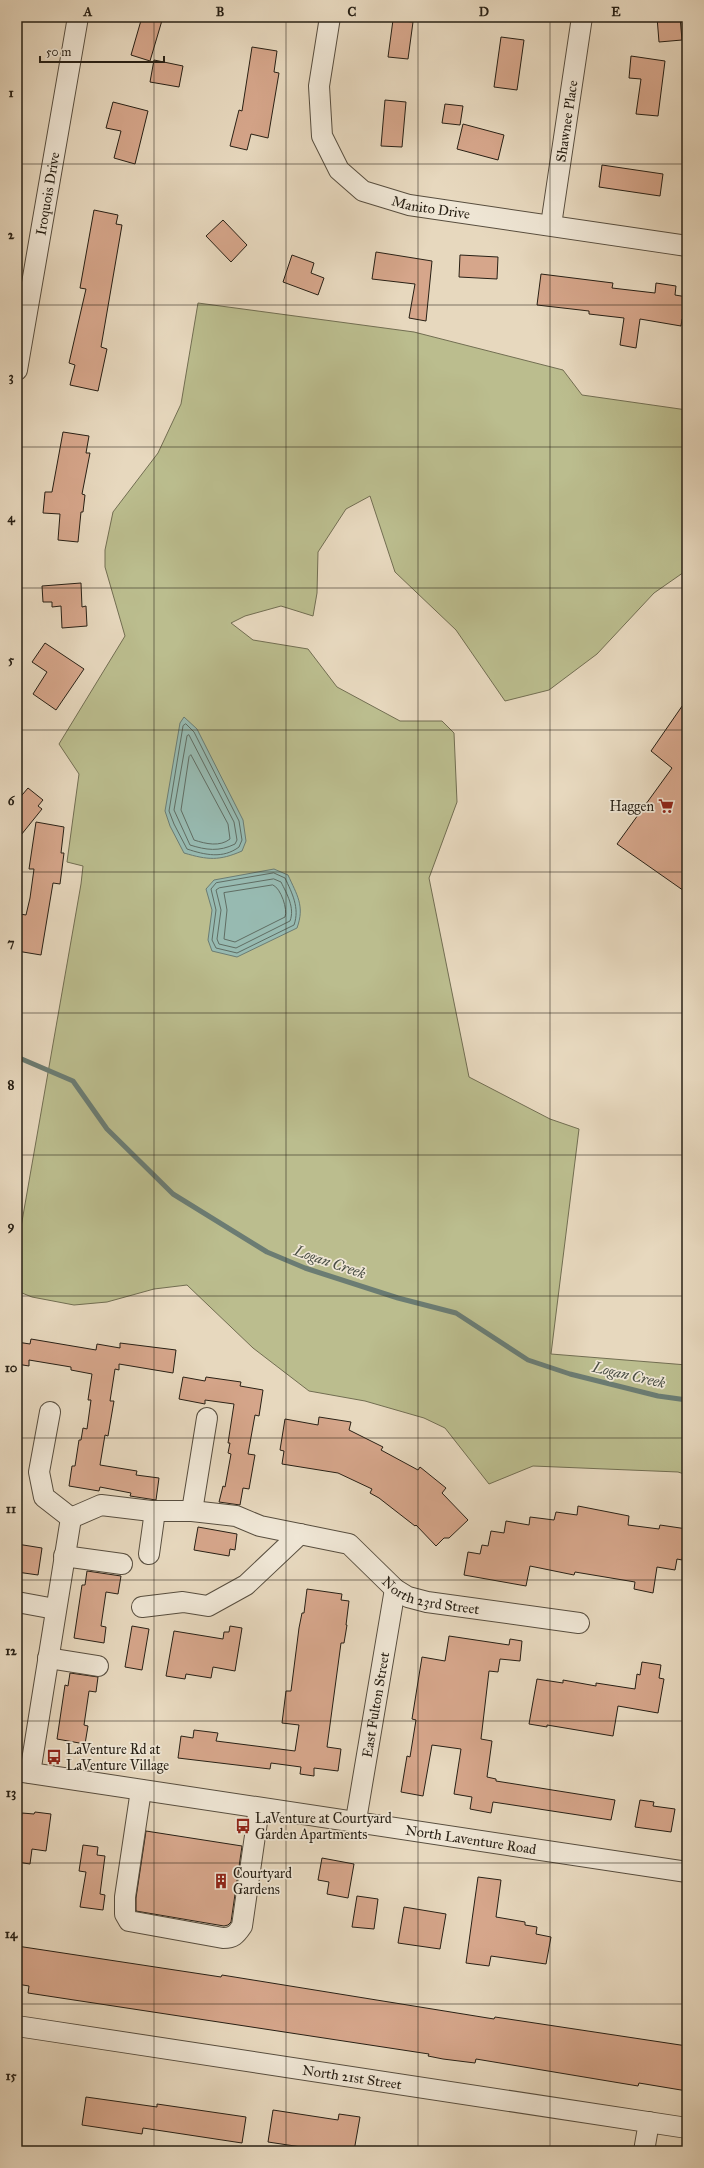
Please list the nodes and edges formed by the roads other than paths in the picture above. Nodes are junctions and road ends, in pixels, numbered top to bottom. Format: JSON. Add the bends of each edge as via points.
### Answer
{"nodes":[{"id":1,"x":78,"y":17,"type":"edge"},
{"id":2,"x":330,"y":17,"type":"edge"},
{"id":3,"x":582,"y":17,"type":"edge"},
{"id":4,"x":551,"y":226,"type":"junction"},
{"id":5,"x":687,"y":246,"type":"edge"},
{"id":6,"x":17,"y":370,"type":"edge"},
{"id":7,"x":50,"y":1412,"type":"dead end"},
{"id":8,"x":207,"y":1418,"type":"dead end"},
{"id":9,"x":155,"y":1511,"type":"junction"},
{"id":10,"x":192,"y":1511,"type":"junction"},
{"id":11,"x":71,"y":1518,"type":"junction"},
{"id":12,"x":300,"y":1534,"type":"junction"},
{"id":13,"x":149,"y":1554,"type":"dead end"},
{"id":14,"x":64,"y":1556,"type":"junction"},
{"id":15,"x":122,"y":1564,"type":"dead end"},
{"id":16,"x":395,"y":1589,"type":"junction"},
{"id":17,"x":17,"y":1602,"type":"edge"},
{"id":18,"x":142,"y":1607,"type":"dead end"},
{"id":19,"x":55,"y":1609,"type":"junction"},
{"id":20,"x":579,"y":1624,"type":"dead end"},
{"id":21,"x":48,"y":1658,"type":"junction"},
{"id":22,"x":98,"y":1666,"type":"dead end"},
{"id":23,"x":24,"y":1772,"type":"edge"},
{"id":24,"x":141,"y":1790,"type":"junction"},
{"id":25,"x":259,"y":1808,"type":"junction"},
{"id":26,"x":356,"y":1820,"type":"junction"},
{"id":27,"x":687,"y":1872,"type":"edge"},
{"id":28,"x":17,"y":2026,"type":"edge"},
{"id":29,"x":649,"y":2122,"type":"junction"},
{"id":30,"x":687,"y":2128,"type":"edge"},
{"id":31,"x":644,"y":2151,"type":"edge"}],
"edges":[{"from":1,"to":6,"type":"street","name":"Iroquois Drive"},
{"from":2,"to":4,"type":"street","name":"Manito Drive","via":[[319,86],[322,136],[339,170],[364,191],[409,205]]},
{"from":3,"to":4,"type":"street","name":"Shawnee Place"},
{"from":4,"to":5,"type":"street","name":"Manito Drive"},
{"from":7,"to":11,"type":"street","via":[[39,1472],[44,1497]]},
{"from":8,"to":10,"type":"street"},
{"from":9,"to":10,"type":"street","name":"North 23rd Street"},
{"from":9,"to":11,"type":"street","name":"North 23rd Street","via":[[101,1505]]},
{"from":9,"to":13,"type":"street"},
{"from":10,"to":12,"type":"street","name":"North 23rd Street","via":[[236,1516],[260,1526]]},
{"from":11,"to":14,"type":"street"},
{"from":12,"to":16,"type":"street","name":"North 23rd Street","via":[[349,1544]]},
{"from":12,"to":18,"type":"street","via":[[246,1585],[208,1606],[183,1602]]},
{"from":14,"to":15,"type":"street"},
{"from":14,"to":19,"type":"street"},
{"from":16,"to":20,"type":"street","name":"North 23rd Street","via":[[408,1597],[427,1602]]},
{"from":16,"to":26,"type":"street","name":"East Fulton Street"},
{"from":17,"to":19,"type":"street"},
{"from":19,"to":21,"type":"street"},
{"from":21,"to":22,"type":"street"},
{"from":21,"to":23,"type":"street"},
{"from":23,"to":24,"type":"street","name":"North Laventure Road"},
{"from":24,"to":25,"type":"street","name":"North Laventure Road"},
{"from":24,"to":25,"type":"street","via":[[125,1897],[125,1914],[129,1921],[223,1938],[231,1938],[242,1926]]},
{"from":25,"to":26,"type":"street","name":"North Laventure Road"},
{"from":26,"to":27,"type":"street","name":"North Laventure Road"},
{"from":28,"to":29,"type":"street","name":"North 21st Street"},
{"from":29,"to":30,"type":"street","name":"North 21st Street"},
{"from":29,"to":31,"type":"street"}]}
